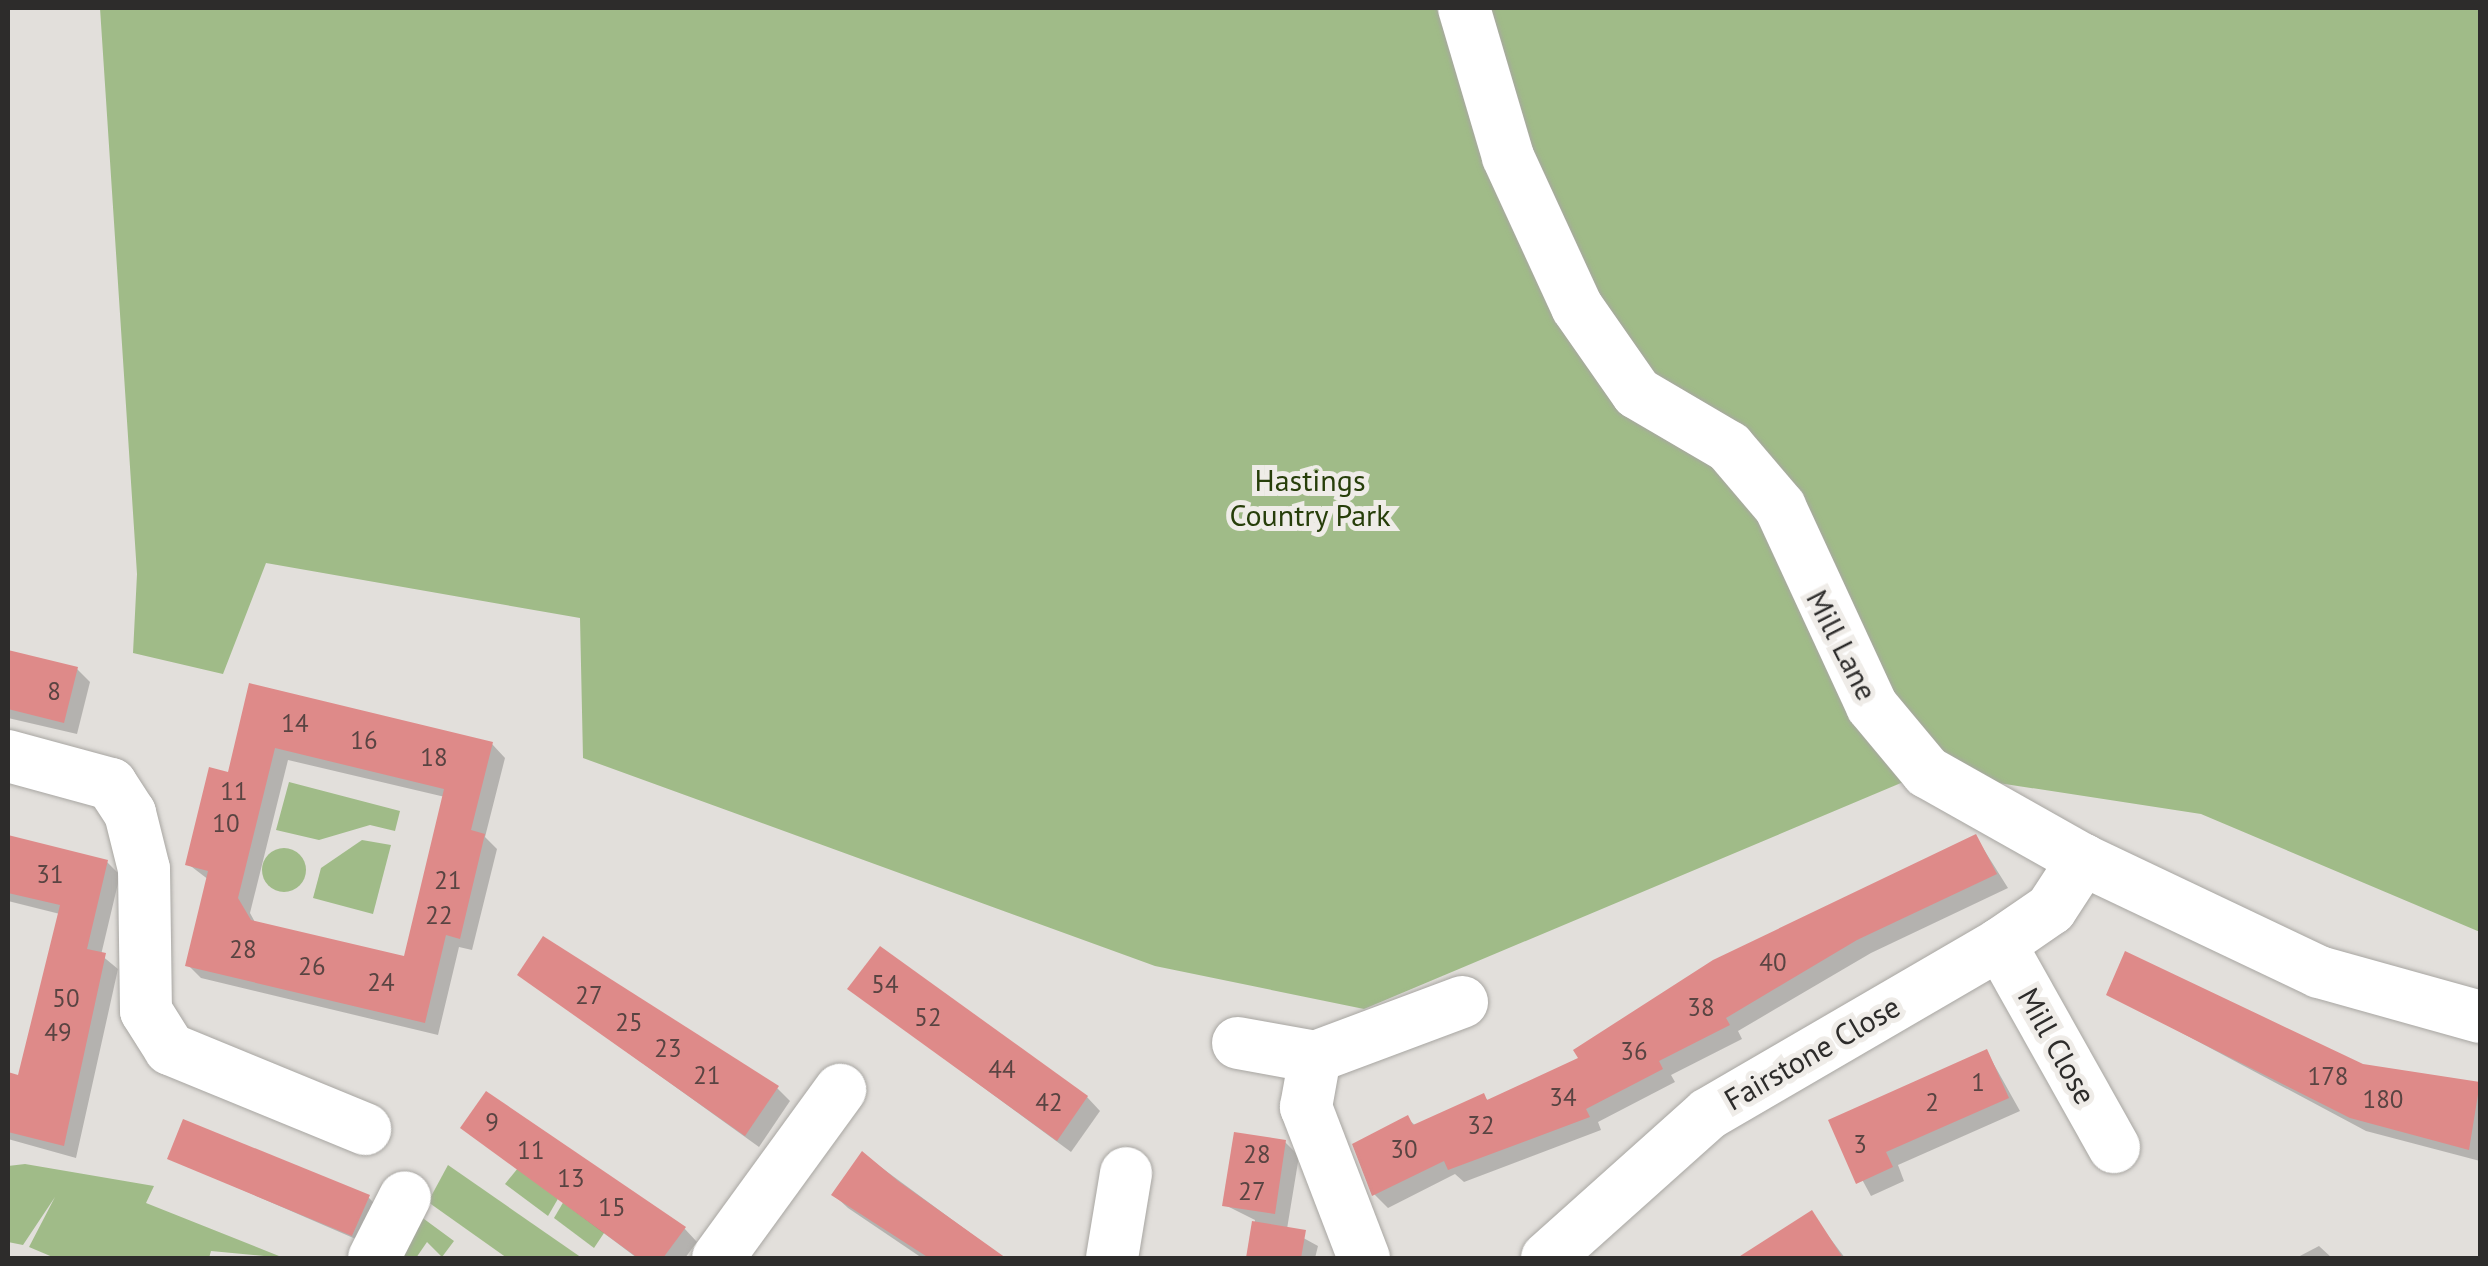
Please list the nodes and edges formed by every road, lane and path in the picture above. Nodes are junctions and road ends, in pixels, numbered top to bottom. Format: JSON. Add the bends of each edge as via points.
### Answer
{"nodes":[{"id":1,"x":1464,"y":8,"type":"edge"},
{"id":2,"x":8,"y":756,"type":"edge"},
{"id":3,"x":2083,"y":860,"type":"junction"},
{"id":4,"x":2000,"y":944,"type":"junction"},
{"id":5,"x":1462,"y":1002,"type":"dead end"},
{"id":6,"x":2480,"y":1017,"type":"edge"},
{"id":7,"x":1238,"y":1044,"type":"dead end"},
{"id":8,"x":1315,"y":1056,"type":"junction"},
{"id":9,"x":840,"y":1090,"type":"dead end"},
{"id":10,"x":364,"y":1129,"type":"dead end"},
{"id":11,"x":2114,"y":1147,"type":"dead end"},
{"id":12,"x":1126,"y":1174,"type":"dead end"},
{"id":13,"x":405,"y":1196,"type":"dead end"},
{"id":14,"x":374,"y":1258,"type":"edge"},
{"id":15,"x":718,"y":1258,"type":"edge"},
{"id":16,"x":1112,"y":1258,"type":"edge"},
{"id":17,"x":1364,"y":1258,"type":"edge"},
{"id":18,"x":1547,"y":1258,"type":"edge"}],
"edges":[{"from":1,"to":3,"type":"street","name":"Mill Lane","via":[[1508,157],[1577,307],[1636,393],[1729,447],[1780,507],[1872,706],[1927,772]]},
{"from":2,"to":10,"type":"street","via":[[111,784],[130,813],[144,868],[146,1011],[170,1049]]},
{"from":3,"to":4,"type":"street","name":"Fairstone Close","via":[[2051,908]]},
{"from":3,"to":6,"type":"street","name":"Mill Lane","via":[[2319,972]]},
{"from":4,"to":11,"type":"street","name":"Mill Close"},
{"from":4,"to":18,"type":"street","name":"Fairstone Close","via":[[1708,1114]]},
{"from":5,"to":8,"type":"street"},
{"from":7,"to":8,"type":"street"},
{"from":8,"to":17,"type":"street","via":[[1306,1107]]},
{"from":9,"to":15,"type":"street"},
{"from":12,"to":16,"type":"street"},
{"from":13,"to":14,"type":"street"}]}
